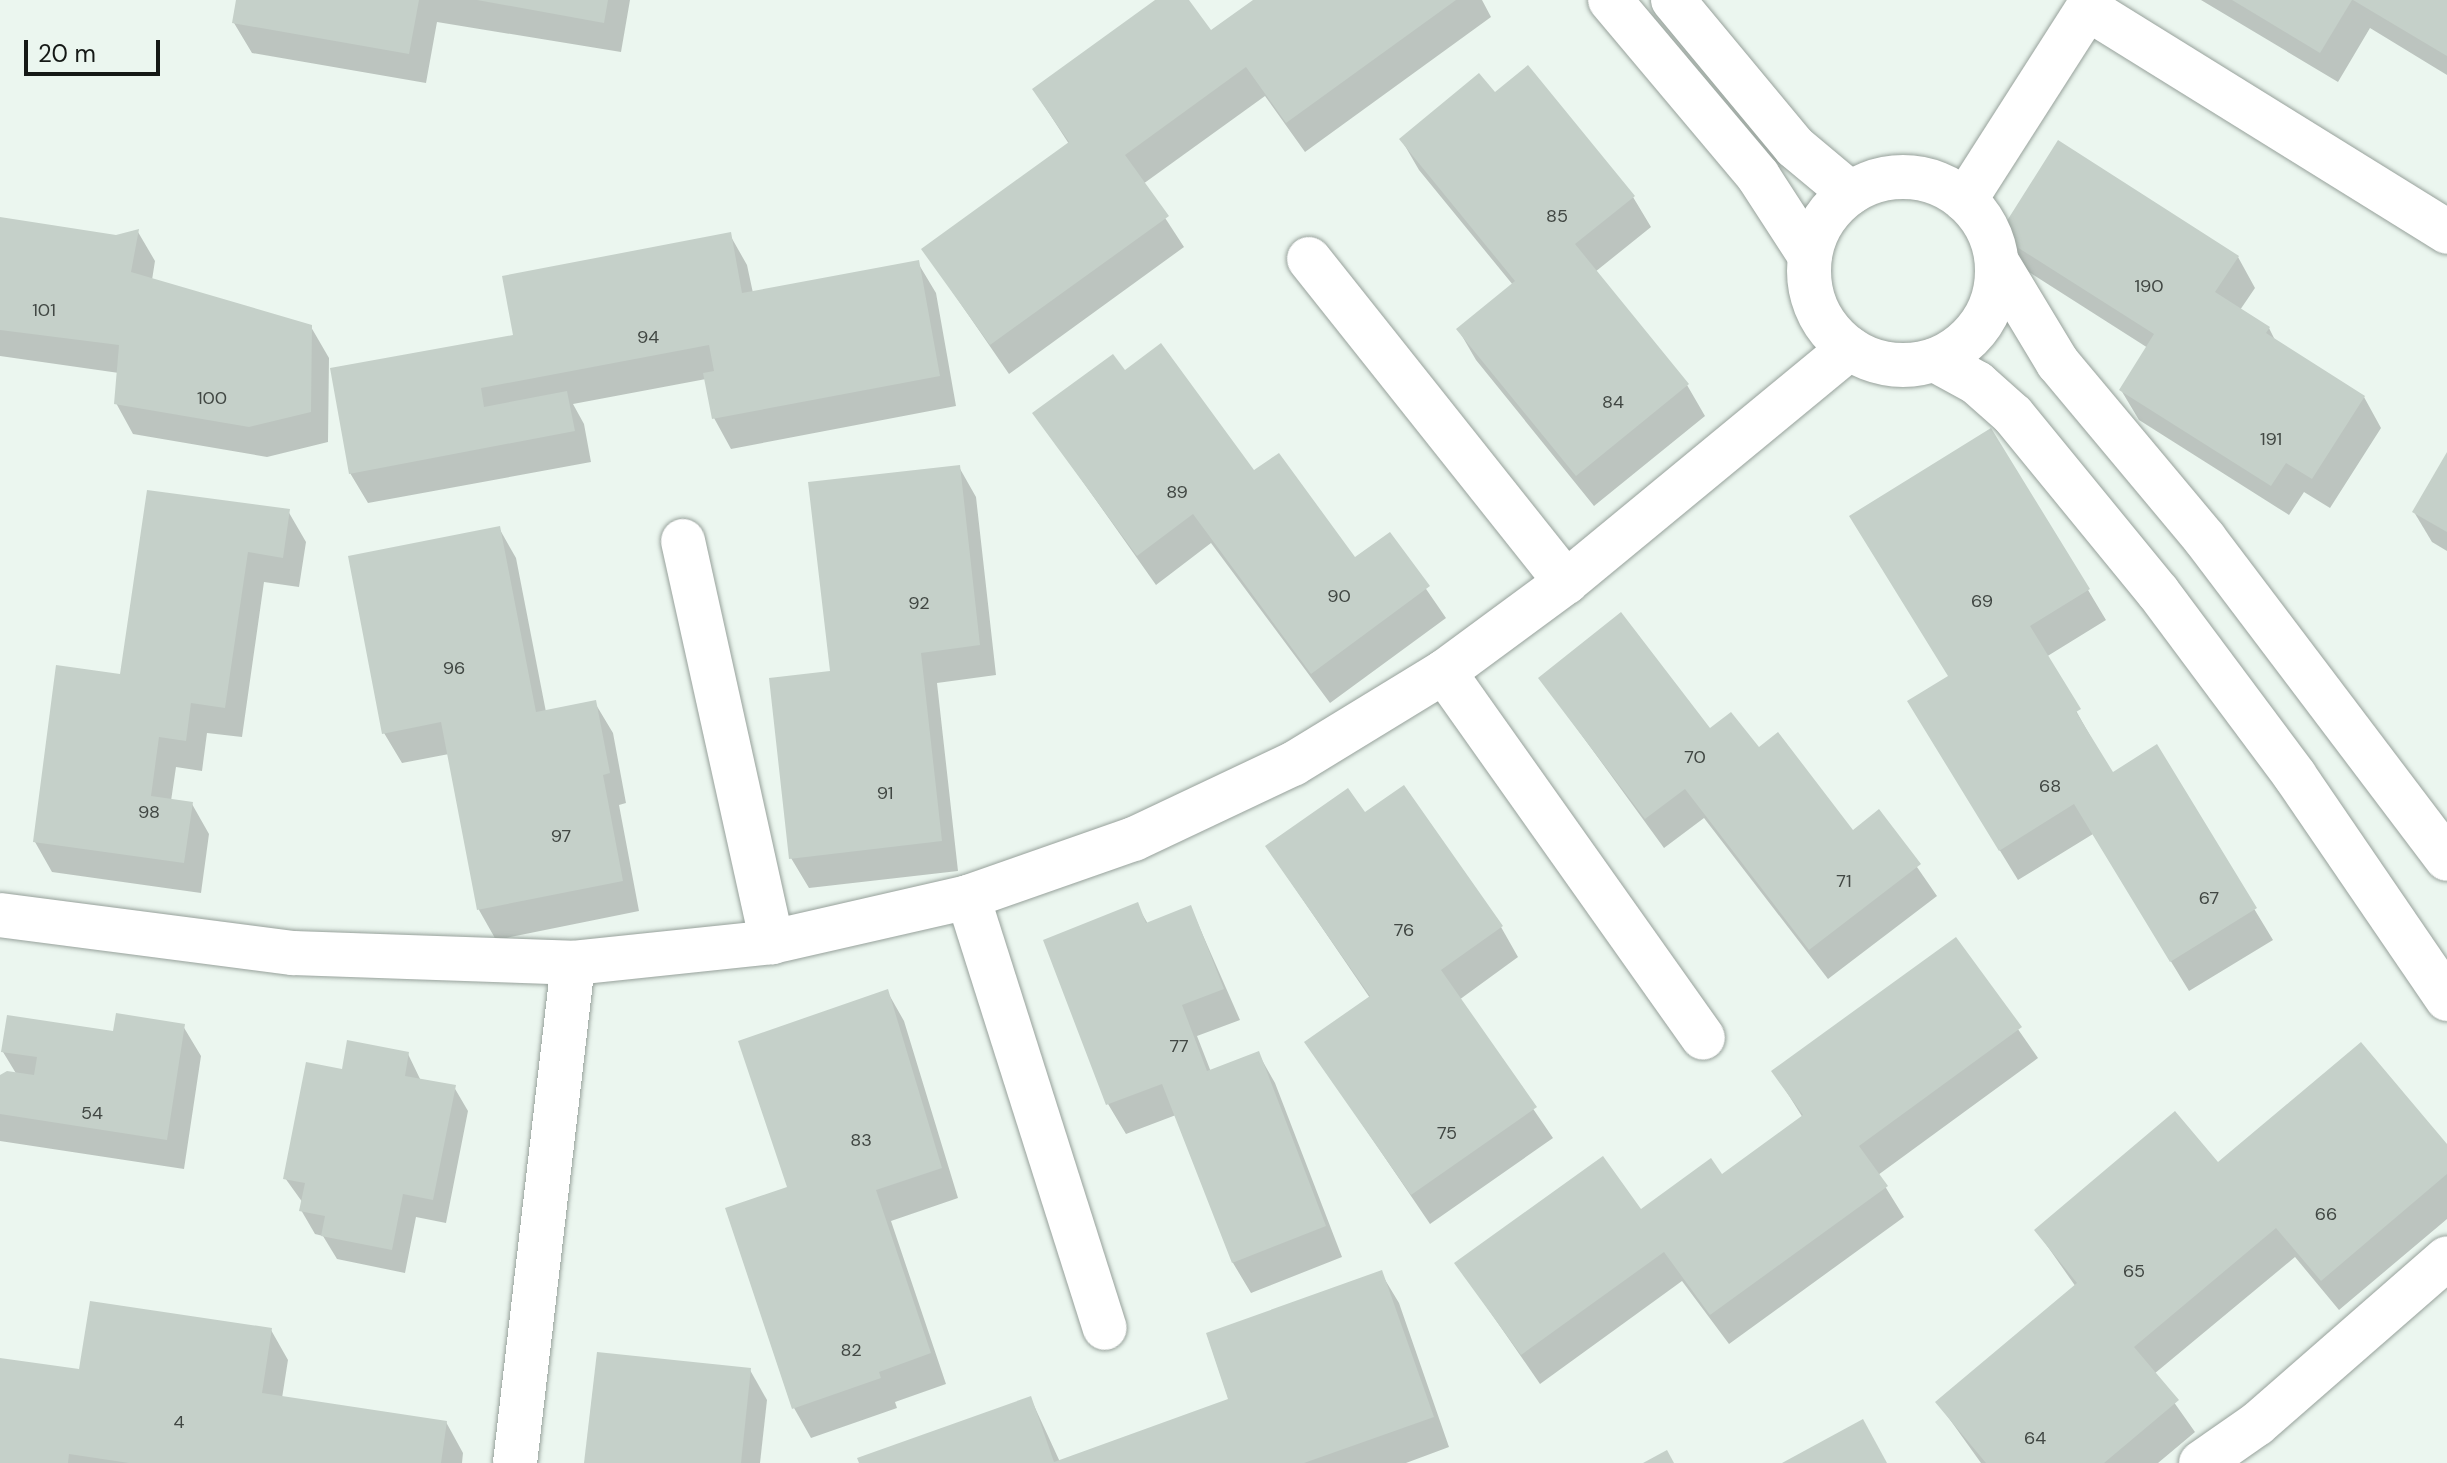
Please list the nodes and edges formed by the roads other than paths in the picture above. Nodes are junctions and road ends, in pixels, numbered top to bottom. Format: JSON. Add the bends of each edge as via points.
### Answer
{"nodes":[{"id":1,"x":1610,"y":0,"type":"edge"},
{"id":2,"x":1673,"y":0,"type":"edge"},
{"id":3,"x":2090,"y":5,"type":"edge"},
{"id":4,"x":1850,"y":193,"type":"junction"},
{"id":5,"x":1965,"y":200,"type":"junction"},
{"id":6,"x":2447,"y":232,"type":"edge"},
{"id":7,"x":1810,"y":256,"type":"junction"},
{"id":8,"x":1309,"y":259,"type":"dead end"},
{"id":9,"x":1997,"y":262,"type":"junction"},
{"id":10,"x":1849,"y":349,"type":"junction"},
{"id":11,"x":1935,"y":360,"type":"junction"},
{"id":12,"x":683,"y":541,"type":"dead end"},
{"id":13,"x":1566,"y":582,"type":"junction"},
{"id":14,"x":1444,"y":672,"type":"junction"},
{"id":15,"x":2447,"y":859,"type":"edge"},
{"id":16,"x":968,"y":897,"type":"junction"},
{"id":17,"x":0,"y":915,"type":"edge"},
{"id":18,"x":772,"y":942,"type":"junction"},
{"id":19,"x":573,"y":963,"type":"junction"},
{"id":20,"x":2447,"y":999,"type":"edge"},
{"id":21,"x":1703,"y":1038,"type":"dead end"},
{"id":22,"x":2447,"y":1258,"type":"edge"},
{"id":23,"x":1105,"y":1328,"type":"dead end"},
{"id":24,"x":515,"y":1463,"type":"edge"},
{"id":25,"x":2201,"y":1463,"type":"edge"}],
"edges":[{"from":1,"to":7,"type":"street","via":[[1758,176]]},
{"from":2,"to":4,"type":"street","via":[[1804,157]]},
{"from":3,"to":5,"type":"street"},
{"from":3,"to":6,"type":"street"},
{"from":4,"to":5,"type":"street","via":[[1897,177],[1922,178]]},
{"from":4,"to":7,"type":"street","via":[[1824,220]]},
{"from":5,"to":9,"type":"street","via":[[1987,228]]},
{"from":7,"to":10,"type":"street","via":[[1812,298],[1833,335]]},
{"from":8,"to":13,"type":"street"},
{"from":9,"to":11,"type":"street","via":[[1989,311],[1957,348]]},
{"from":9,"to":15,"type":"street","via":[[2058,363],[2205,539]]},
{"from":10,"to":11,"type":"street","via":[[1891,365]]},
{"from":10,"to":13,"type":"street"},
{"from":11,"to":20,"type":"street","via":[[1977,383],[2013,415],[2158,592],[2295,776]]},
{"from":12,"to":18,"type":"street"},
{"from":13,"to":14,"type":"street"},
{"from":14,"to":16,"type":"street","via":[[1293,764],[1134,839]]},
{"from":14,"to":21,"type":"street"},
{"from":16,"to":18,"type":"street"},
{"from":16,"to":23,"type":"street"},
{"from":17,"to":19,"type":"street","via":[[293,953]]},
{"from":18,"to":19,"type":"street"},
{"from":19,"to":24,"type":"street"},
{"from":22,"to":25,"type":"street","via":[[2257,1424]]}]}
